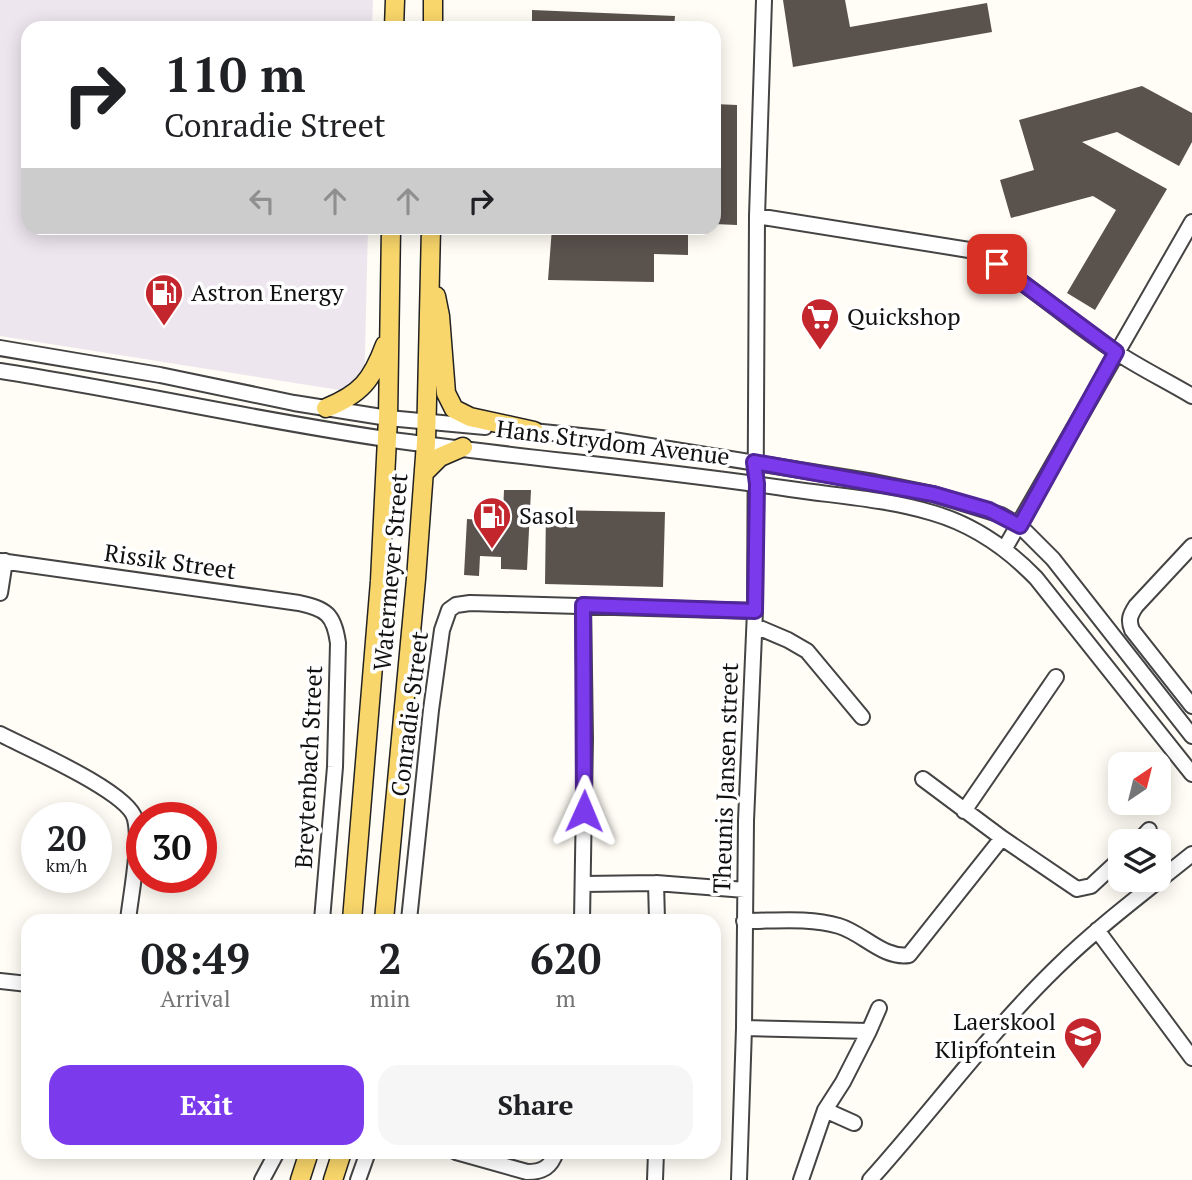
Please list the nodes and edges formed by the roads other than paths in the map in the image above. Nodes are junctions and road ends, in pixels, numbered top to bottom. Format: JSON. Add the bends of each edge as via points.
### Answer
{"nodes":[{"id":1,"x":395,"y":0,"type":"edge"},
{"id":2,"x":433,"y":0,"type":"edge"},
{"id":3,"x":764,"y":0,"type":"edge"},
{"id":4,"x":394,"y":21,"type":"edge"},
{"id":5,"x":433,"y":21,"type":"edge"},
{"id":6,"x":757,"y":216,"type":"junction"},
{"id":7,"x":1192,"y":222,"type":"edge"},
{"id":8,"x":391,"y":235,"type":"edge"},
{"id":9,"x":431,"y":235,"type":"edge"},
{"id":10,"x":430,"y":261,"type":"junction"},
{"id":11,"x":389,"y":334,"type":"junction"},
{"id":12,"x":0,"y":348,"type":"edge"},
{"id":13,"x":1116,"y":352,"type":"junction"},
{"id":14,"x":0,"y":371,"type":"edge"},
{"id":15,"x":1192,"y":396,"type":"edge"},
{"id":16,"x":326,"y":408,"type":"junction"},
{"id":17,"x":388,"y":418,"type":"junction"},
{"id":18,"x":426,"y":421,"type":"junction"},
{"id":19,"x":534,"y":431,"type":"junction"},
{"id":20,"x":387,"y":439,"type":"junction"},
{"id":21,"x":426,"y":443,"type":"junction"},
{"id":22,"x":463,"y":447,"type":"junction"},
{"id":23,"x":754,"y":462,"type":"junction"},
{"id":24,"x":424,"y":472,"type":"junction"},
{"id":25,"x":757,"y":484,"type":"junction"},
{"id":26,"x":1020,"y":526,"type":"junction"},
{"id":27,"x":1005,"y":548,"type":"junction"},
{"id":28,"x":1190,"y":553,"type":"edge"},
{"id":29,"x":3,"y":561,"type":"edge"},
{"id":30,"x":0,"y":593,"type":"edge"},
{"id":31,"x":583,"y":605,"type":"junction"},
{"id":32,"x":330,"y":617,"type":"joint"},
{"id":33,"x":755,"y":619,"type":"junction"},
{"id":34,"x":1056,"y":677,"type":"dead end"},
{"id":35,"x":1192,"y":706,"type":"edge"},
{"id":36,"x":862,"y":717,"type":"dead end"},
{"id":37,"x":0,"y":734,"type":"edge"},
{"id":38,"x":1192,"y":736,"type":"edge"},
{"id":39,"x":1192,"y":774,"type":"edge"},
{"id":40,"x":923,"y":779,"type":"dead end"},
{"id":41,"x":964,"y":811,"type":"junction"},
{"id":42,"x":1002,"y":838,"type":"junction"},
{"id":43,"x":1192,"y":854,"type":"edge"},
{"id":44,"x":1108,"y":870,"type":"edge"},
{"id":45,"x":656,"y":883,"type":"junction"},
{"id":46,"x":584,"y":884,"type":"junction"},
{"id":47,"x":745,"y":890,"type":"junction"},
{"id":48,"x":129,"y":914,"type":"edge"},
{"id":49,"x":323,"y":914,"type":"edge"},
{"id":50,"x":352,"y":914,"type":"edge"},
{"id":51,"x":385,"y":914,"type":"edge"},
{"id":52,"x":410,"y":914,"type":"edge"},
{"id":53,"x":582,"y":914,"type":"edge"},
{"id":54,"x":657,"y":914,"type":"edge"},
{"id":55,"x":744,"y":921,"type":"junction"},
{"id":56,"x":1097,"y":930,"type":"junction"},
{"id":57,"x":0,"y":981,"type":"edge"},
{"id":58,"x":21,"y":983,"type":"edge"},
{"id":59,"x":879,"y":1008,"type":"dead end"},
{"id":60,"x":744,"y":1028,"type":"junction"},
{"id":61,"x":869,"y":1031,"type":"junction"},
{"id":62,"x":1192,"y":1058,"type":"edge"},
{"id":63,"x":825,"y":1110,"type":"junction"},
{"id":64,"x":854,"y":1123,"type":"dead end"},
{"id":65,"x":272,"y":1159,"type":"edge"},
{"id":66,"x":307,"y":1159,"type":"edge"},
{"id":67,"x":340,"y":1159,"type":"edge"},
{"id":68,"x":366,"y":1159,"type":"edge"},
{"id":69,"x":482,"y":1159,"type":"edge"},
{"id":70,"x":553,"y":1159,"type":"edge"},
{"id":71,"x":656,"y":1159,"type":"edge"},
{"id":72,"x":262,"y":1180,"type":"edge"},
{"id":73,"x":300,"y":1180,"type":"edge"},
{"id":74,"x":333,"y":1180,"type":"edge"},
{"id":75,"x":358,"y":1180,"type":"edge"},
{"id":76,"x":655,"y":1180,"type":"edge"},
{"id":77,"x":739,"y":1180,"type":"edge"},
{"id":78,"x":801,"y":1180,"type":"edge"},
{"id":79,"x":870,"y":1180,"type":"edge"}],
"edges":[{"from":1,"to":4,"type":"main road"},
{"from":2,"to":5,"type":"main road"},
{"from":3,"to":6,"type":"street","name":"Theunis Jansen street"},
{"from":6,"to":13,"type":"street","via":[[969,250],[1017,278]]},
{"from":6,"to":23,"type":"street","name":"Theunis Jansen street"},
{"from":7,"to":13,"type":"street"},
{"from":8,"to":11,"type":"main road","name":"Watermeyer Street"},
{"from":9,"to":10,"type":"main road","name":"Watermeyer Street"},
{"from":10,"to":18,"type":"main road","name":"Watermeyer Street"},
{"from":10,"to":19,"type":"main road","via":[[450,403],[470,417]]},
{"from":11,"to":16,"type":"main road","via":[[378,365],[360,390]]},
{"from":11,"to":17,"type":"main road","name":"Watermeyer Street"},
{"from":12,"to":16,"type":"street","name":"Hans Strydom Avenue"},
{"from":13,"to":15,"type":"street"},
{"from":13,"to":26,"type":"street"},
{"from":14,"to":20,"type":"street","name":"Hans Strydom Avenue"},
{"from":16,"to":17,"type":"street","name":"Hans Strydom Avenue"},
{"from":17,"to":18,"type":"street","name":"Hans Strydom Avenue"},
{"from":17,"to":20,"type":"main road","name":"Watermeyer Street"},
{"from":18,"to":19,"type":"street","name":"Hans Strydom Avenue"},
{"from":18,"to":21,"type":"main road","name":"Watermeyer Street"},
{"from":19,"to":23,"type":"street","name":"Hans Strydom Avenue"},
{"from":20,"to":21,"type":"street","name":"Hans Strydom Avenue"},
{"from":20,"to":50,"type":"main road","name":"Watermeyer Street"},
{"from":21,"to":22,"type":"street","name":"Hans Strydom Avenue"},
{"from":21,"to":24,"type":"main road","name":"Watermeyer Street"},
{"from":22,"to":24,"type":"main road","via":[[440,457]]},
{"from":22,"to":25,"type":"street","name":"Hans Strydom Avenue"},
{"from":23,"to":25,"type":"street","name":"Theunis Jansen street"},
{"from":23,"to":26,"type":"street","name":"Hans Strydom Avenue","via":[[933,494],[989,510]]},
{"from":24,"to":51,"type":"main road","name":"Watermeyer Street"},
{"from":25,"to":27,"type":"street","name":"Hans Strydom Avenue","via":[[934,513],[978,530]]},
{"from":25,"to":33,"type":"street","name":"Theunis Jansen street"},
{"from":26,"to":27,"type":"street"},
{"from":26,"to":38,"type":"street","name":"Hans Strydom Avenue","via":[[1069,578]]},
{"from":27,"to":39,"type":"street","name":"Hans Strydom Avenue","via":[[1036,578]]},
{"from":28,"to":35,"type":"street","via":[[1136,606],[1129,624]]},
{"from":29,"to":30,"type":"street"},
{"from":29,"to":32,"type":"street","name":"Rissik Street","via":[[299,603],[321,609]]},
{"from":31,"to":33,"type":"street","name":"Conradie Street"},
{"from":31,"to":46,"type":"street"},
{"from":31,"to":52,"type":"street","name":"Conradie Street","via":[[470,603],[449,610],[431,710]]},
{"from":32,"to":49,"type":"street","name":"Breytenbach Street","via":[[338,656],[335,767]]},
{"from":33,"to":36,"type":"street","via":[[807,651]]},
{"from":33,"to":47,"type":"street","name":"Theunis Jansen street"},
{"from":34,"to":41,"type":"street"},
{"from":37,"to":48,"type":"street","via":[[108,790],[129,806],[137,832]]},
{"from":40,"to":41,"type":"street"},
{"from":41,"to":42,"type":"street"},
{"from":42,"to":44,"type":"street","via":[[1077,890],[1091,886]]},
{"from":42,"to":55,"type":"street","via":[[909,956],[890,954],[858,934],[826,923]]},
{"from":43,"to":56,"type":"street"},
{"from":45,"to":46,"type":"street"},
{"from":45,"to":47,"type":"street"},
{"from":45,"to":54,"type":"street"},
{"from":46,"to":53,"type":"street"},
{"from":47,"to":55,"type":"street","name":"Theunis Jansen street"},
{"from":55,"to":60,"type":"street","name":"Theunis Jansen street"},
{"from":56,"to":62,"type":"street"},
{"from":56,"to":79,"type":"street","via":[[1018,1008]]},
{"from":57,"to":58,"type":"street"},
{"from":59,"to":61,"type":"street"},
{"from":60,"to":61,"type":"street"},
{"from":60,"to":77,"type":"street","name":"Theunis Jansen street"},
{"from":61,"to":63,"type":"street"},
{"from":63,"to":64,"type":"street"},
{"from":63,"to":78,"type":"street"},
{"from":65,"to":72,"type":"street"},
{"from":66,"to":73,"type":"main road"},
{"from":67,"to":74,"type":"main road"},
{"from":68,"to":75,"type":"street"},
{"from":69,"to":70,"type":"street","via":[[539,1172]]},
{"from":71,"to":76,"type":"street"}]}
